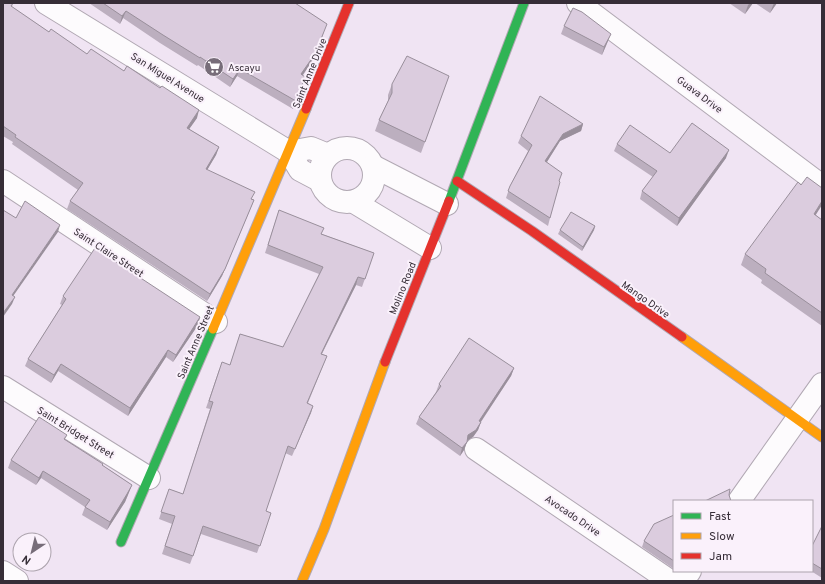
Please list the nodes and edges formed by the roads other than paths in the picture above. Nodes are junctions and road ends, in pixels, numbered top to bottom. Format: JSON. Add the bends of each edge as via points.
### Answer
{"nodes":[{"id":1,"x":46,"y":3,"type":"edge"},
{"id":2,"x":524,"y":3,"type":"edge"},
{"id":3,"x":578,"y":3,"type":"edge"},
{"id":4,"x":344,"y":5,"type":"edge"},
{"id":5,"x":289,"y":152,"type":"junction"},
{"id":6,"x":328,"y":155,"type":"junction"},
{"id":7,"x":373,"y":166,"type":"junction"},
{"id":8,"x":319,"y":180,"type":"junction"},
{"id":9,"x":3,"y":181,"type":"edge"},
{"id":10,"x":457,"y":181,"type":"junction"},
{"id":11,"x":822,"y":186,"type":"edge"},
{"id":12,"x":354,"y":202,"type":"junction"},
{"id":13,"x":447,"y":204,"type":"junction"},
{"id":14,"x":430,"y":248,"type":"junction"},
{"id":15,"x":216,"y":322,"type":"junction"},
{"id":16,"x":822,"y":384,"type":"edge"},
{"id":17,"x":3,"y":387,"type":"edge"},
{"id":18,"x":796,"y":419,"type":"junction"},
{"id":19,"x":822,"y":437,"type":"edge"},
{"id":20,"x":476,"y":449,"type":"dead end"},
{"id":21,"x":149,"y":478,"type":"junction"},
{"id":22,"x":740,"y":500,"type":"edge"},
{"id":23,"x":121,"y":542,"type":"dead end"},
{"id":24,"x":3,"y":572,"type":"edge"},
{"id":25,"x":689,"y":572,"type":"edge"},
{"id":26,"x":17,"y":581,"type":"edge"},
{"id":27,"x":302,"y":581,"type":"edge"},
{"id":28,"x":670,"y":581,"type":"edge"},
{"id":29,"x":683,"y":581,"type":"edge"}],
"edges":[{"from":1,"to":5,"type":"street","name":"San Miguel Avenue"},
{"from":2,"to":10,"type":"street","name":"Molino Road"},
{"from":3,"to":11,"type":"street","name":"Guava Drive"},
{"from":4,"to":5,"type":"street","name":"Saint Anne Drive"},
{"from":5,"to":6,"type":"street","via":[[311,148]]},
{"from":5,"to":8,"type":"street","name":"San Miguel Avenue","via":[[300,170]]},
{"from":5,"to":15,"type":"street","name":"Saint Anne Street"},
{"from":6,"to":7,"type":"street","via":[[335,150],[353,148],[368,158]]},
{"from":6,"to":8,"type":"street","via":[[322,162]]},
{"from":7,"to":12,"type":"street","via":[[373,183],[369,191]]},
{"from":7,"to":13,"type":"street"},
{"from":8,"to":12,"type":"street","via":[[329,196],[345,203]]},
{"from":9,"to":15,"type":"street","name":"Saint Claire Street"},
{"from":10,"to":13,"type":"street","name":"Molino Road"},
{"from":10,"to":18,"type":"street","name":"Mango Drive","via":[[532,231]]},
{"from":12,"to":14,"type":"street"},
{"from":13,"to":14,"type":"street","name":"Molino Road"},
{"from":14,"to":27,"type":"street","name":"Molino Road"},
{"from":15,"to":21,"type":"street","name":"Saint Anne Street"},
{"from":16,"to":18,"type":"street"},
{"from":17,"to":21,"type":"street","name":"Saint Bridget Street"},
{"from":18,"to":19,"type":"street","name":"Mango Drive"},
{"from":18,"to":22,"type":"street"},
{"from":20,"to":28,"type":"street","name":"Avocado Drive"},
{"from":21,"to":23,"type":"street","name":"Saint Anne Street"},
{"from":24,"to":26,"type":"street"},
{"from":25,"to":29,"type":"street"}]}
